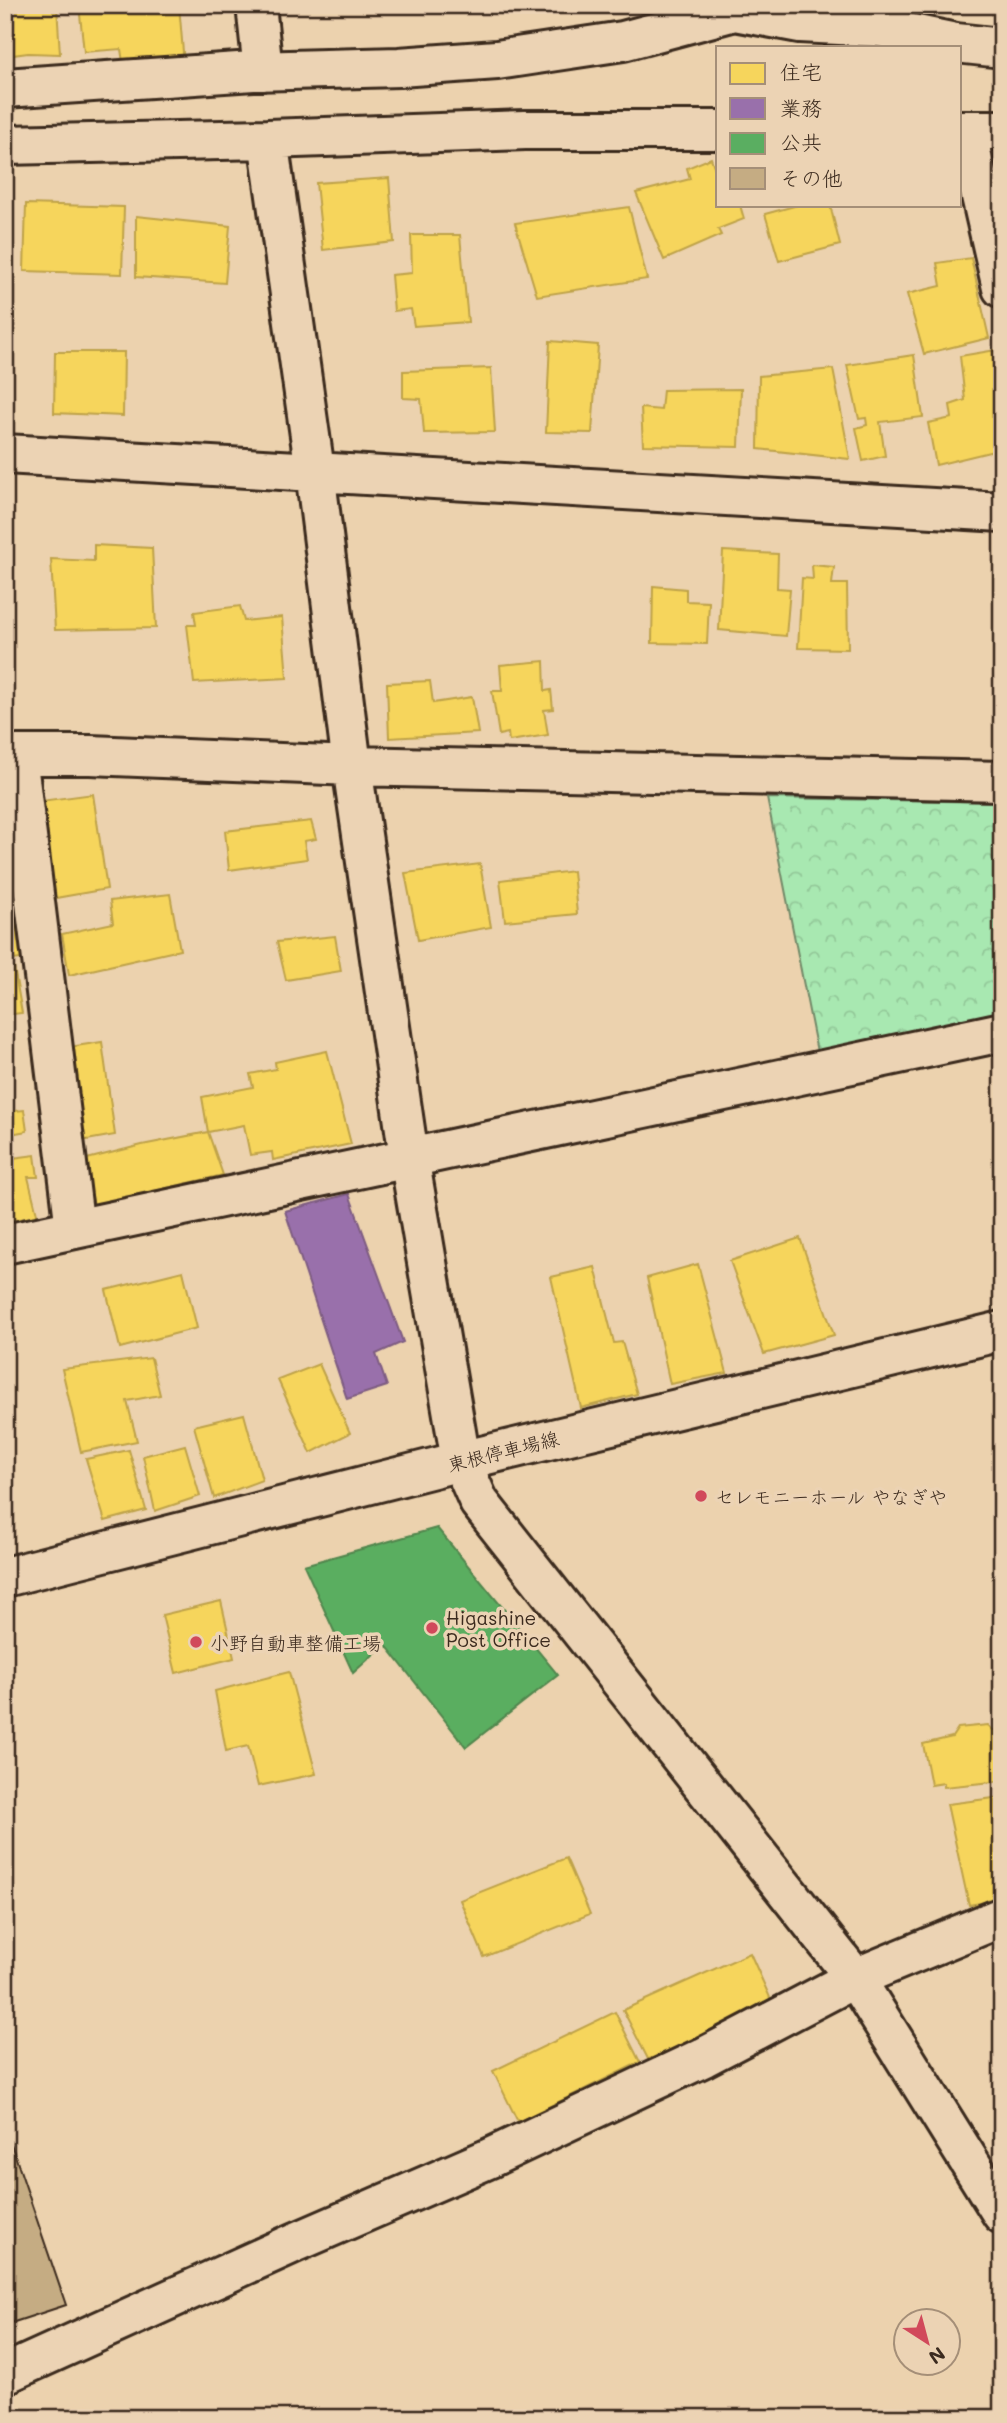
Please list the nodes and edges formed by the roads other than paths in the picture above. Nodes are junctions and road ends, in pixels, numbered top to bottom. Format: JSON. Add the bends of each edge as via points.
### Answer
{"nodes":[{"id":1,"x":256,"y":5,"type":"edge"},
{"id":2,"x":1002,"y":48,"type":"edge"},
{"id":3,"x":263,"y":71,"type":"junction"},
{"id":4,"x":5,"y":88,"type":"edge"},
{"id":5,"x":716,"y":130,"type":"edge"},
{"id":6,"x":976,"y":130,"type":"edge"},
{"id":7,"x":268,"y":139,"type":"junction"},
{"id":8,"x":5,"y":145,"type":"edge"},
{"id":9,"x":1002,"y":288,"type":"edge"},
{"id":10,"x":5,"y":454,"type":"edge"},
{"id":11,"x":315,"y":471,"type":"junction"},
{"id":12,"x":1002,"y":512,"type":"edge"},
{"id":13,"x":11,"y":755,"type":"edge"},
{"id":14,"x":352,"y":766,"type":"junction"},
{"id":15,"x":1002,"y":781,"type":"edge"},
{"id":16,"x":1002,"y":1032,"type":"edge"},
{"id":17,"x":409,"y":1157,"type":"junction"},
{"id":18,"x":75,"y":1229,"type":"junction"},
{"id":19,"x":5,"y":1244,"type":"edge"},
{"id":20,"x":1002,"y":1331,"type":"edge"},
{"id":21,"x":461,"y":1461,"type":"junction"},
{"id":22,"x":5,"y":1577,"type":"edge"},
{"id":23,"x":1002,"y":1917,"type":"edge"},
{"id":24,"x":855,"y":1978,"type":"junction"},
{"id":25,"x":1002,"y":2214,"type":"edge"},
{"id":26,"x":5,"y":2374,"type":"edge"}],
"edges":[{"from":1,"to":3,"type":"street"},
{"from":2,"to":3,"type":"street","via":[[878,27],[800,23],[735,11],[623,41],[497,60]]},
{"from":3,"to":4,"type":"street"},
{"from":5,"to":7,"type":"street","via":[[526,130]]},
{"from":6,"to":9,"type":"street"},
{"from":7,"to":8,"type":"street"},
{"from":7,"to":11,"type":"street"},
{"from":10,"to":11,"type":"street"},
{"from":11,"to":12,"type":"street"},
{"from":11,"to":14,"type":"street"},
{"from":13,"to":14,"type":"street"},
{"from":13,"to":18,"type":"street"},
{"from":14,"to":15,"type":"street"},
{"from":14,"to":17,"type":"street"},
{"from":16,"to":17,"type":"street"},
{"from":17,"to":18,"type":"street"},
{"from":17,"to":21,"type":"street"},
{"from":18,"to":19,"type":"street"},
{"from":20,"to":21,"type":"street","name":"東根停車場線"},
{"from":21,"to":22,"type":"street","name":"東根停車場線"},
{"from":21,"to":24,"type":"street","via":[[478,1502]]},
{"from":23,"to":24,"type":"street"},
{"from":24,"to":25,"type":"street"},
{"from":24,"to":26,"type":"street","via":[[704,2057],[503,2152]]}]}
